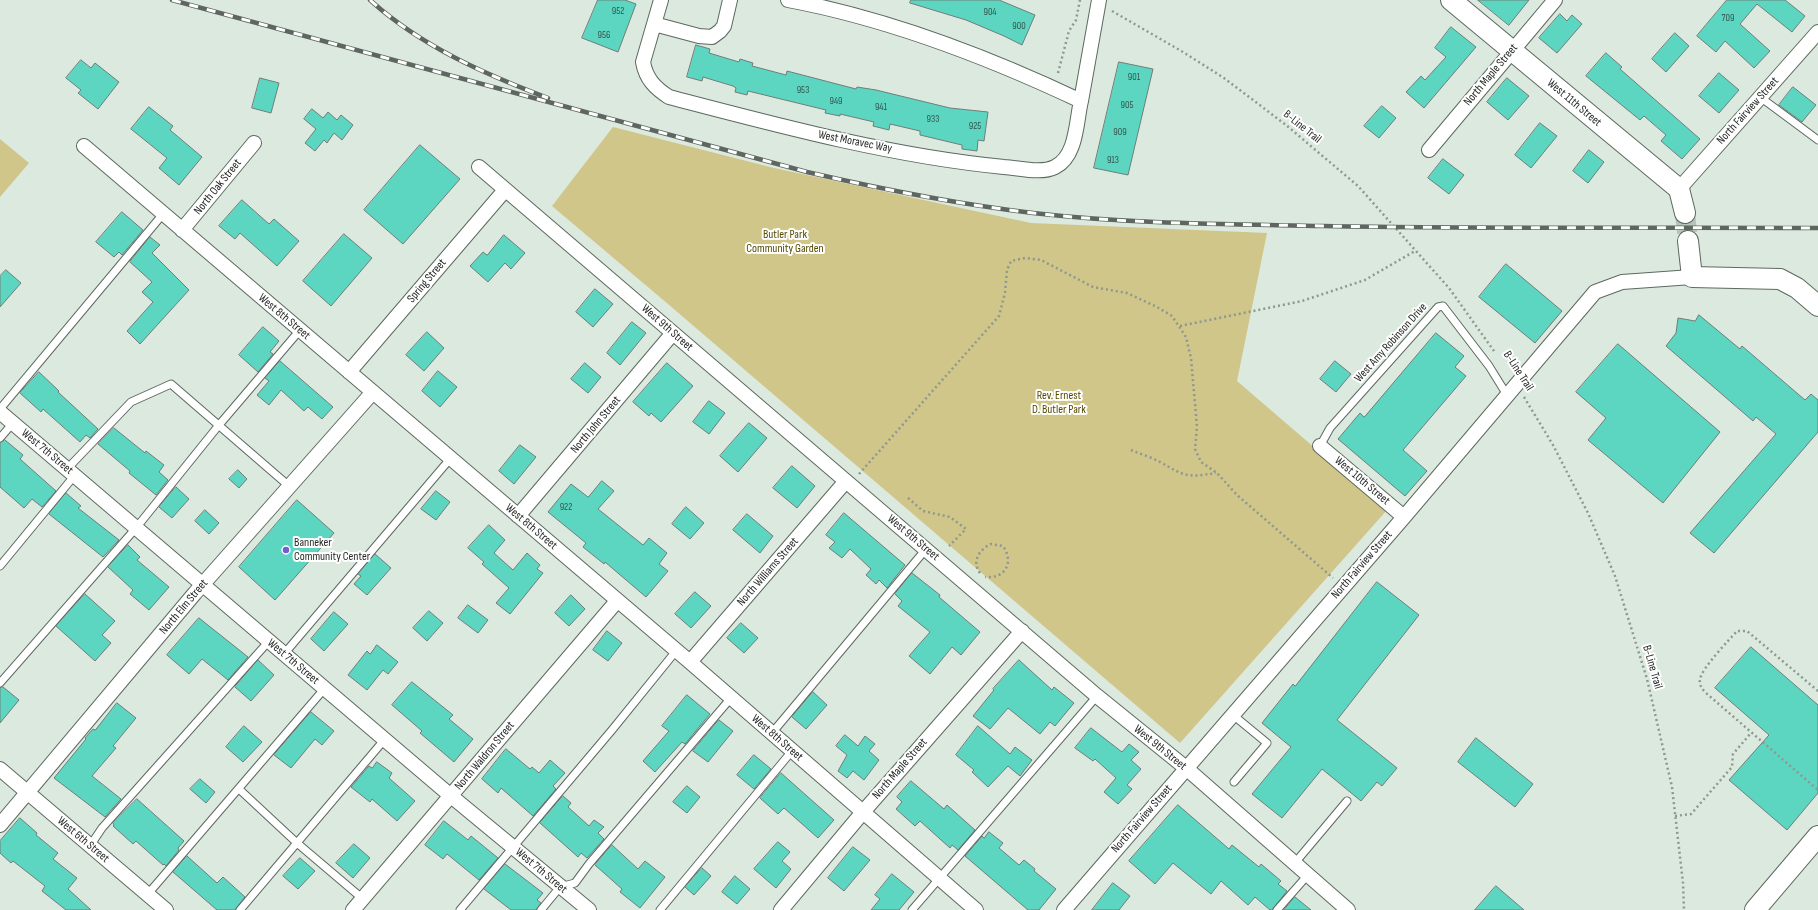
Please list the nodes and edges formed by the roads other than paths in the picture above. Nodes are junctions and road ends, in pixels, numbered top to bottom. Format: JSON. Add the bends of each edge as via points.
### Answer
{"nodes":[{"id":1,"x":662,"y":0,"type":"edge"},
{"id":2,"x":730,"y":0,"type":"edge"},
{"id":3,"x":788,"y":0,"type":"edge"},
{"id":4,"x":1451,"y":0,"type":"edge"},
{"id":5,"x":1555,"y":0,"type":"edge"},
{"id":6,"x":1099,"y":2,"type":"edge"},
{"id":7,"x":654,"y":24,"type":"junction"},
{"id":8,"x":1818,"y":32,"type":"edge"},
{"id":9,"x":1511,"y":51,"type":"junction"},
{"id":10,"x":1760,"y":98,"type":"junction"},
{"id":11,"x":1081,"y":101,"type":"junction"},
{"id":12,"x":1818,"y":140,"type":"edge"},
{"id":13,"x":254,"y":143,"type":"dead end"},
{"id":14,"x":84,"y":146,"type":"dead end"},
{"id":15,"x":1429,"y":150,"type":"dead end"},
{"id":16,"x":479,"y":167,"type":"dead end"},
{"id":17,"x":1679,"y":189,"type":"junction"},
{"id":18,"x":505,"y":190,"type":"junction"},
{"id":19,"x":1685,"y":213,"type":"tunnel mouth"},
{"id":20,"x":163,"y":214,"type":"junction"},
{"id":21,"x":182,"y":230,"type":"junction"},
{"id":22,"x":1688,"y":241,"type":"tunnel mouth"},
{"id":23,"x":1692,"y":277,"type":"junction"},
{"id":24,"x":1818,"y":306,"type":"edge"},
{"id":25,"x":300,"y":330,"type":"junction"},
{"id":26,"x":673,"y":333,"type":"junction"},
{"id":27,"x":349,"y":372,"type":"junction"},
{"id":28,"x":373,"y":392,"type":"junction"},
{"id":29,"x":1507,"y":395,"type":"junction"},
{"id":30,"x":0,"y":410,"type":"edge"},
{"id":31,"x":13,"y":422,"type":"junction"},
{"id":32,"x":219,"y":425,"type":"junction"},
{"id":33,"x":0,"y":438,"type":"edge"},
{"id":34,"x":1320,"y":446,"type":"joint"},
{"id":35,"x":450,"y":459,"type":"junction"},
{"id":36,"x":71,"y":472,"type":"junction"},
{"id":37,"x":846,"y":481,"type":"junction"},
{"id":38,"x":289,"y":486,"type":"junction"},
{"id":39,"x":518,"y":516,"type":"junction"},
{"id":40,"x":1404,"y":517,"type":"junction"},
{"id":41,"x":136,"y":528,"type":"junction"},
{"id":42,"x":926,"y":549,"type":"junction"},
{"id":43,"x":0,"y":566,"type":"edge"},
{"id":44,"x":203,"y":584,"type":"junction"},
{"id":45,"x":617,"y":601,"type":"junction"},
{"id":46,"x":1022,"y":631,"type":"junction"},
{"id":47,"x":269,"y":641,"type":"junction"},
{"id":48,"x":676,"y":651,"type":"junction"},
{"id":49,"x":284,"y":654,"type":"junction"},
{"id":50,"x":690,"y":662,"type":"junction"},
{"id":51,"x":0,"y":683,"type":"edge"},
{"id":52,"x":325,"y":688,"type":"junction"},
{"id":53,"x":1097,"y":696,"type":"junction"},
{"id":54,"x":731,"y":698,"type":"junction"},
{"id":55,"x":1233,"y":714,"type":"junction"},
{"id":56,"x":772,"y":733,"type":"junction"},
{"id":57,"x":385,"y":739,"type":"junction"},
{"id":58,"x":792,"y":751,"type":"junction"},
{"id":59,"x":1186,"y":768,"type":"junction"},
{"id":60,"x":0,"y":770,"type":"edge"},
{"id":61,"x":1234,"y":782,"type":"dead end"},
{"id":62,"x":239,"y":789,"type":"junction"},
{"id":63,"x":27,"y":793,"type":"junction"},
{"id":64,"x":451,"y":796,"type":"junction"},
{"id":65,"x":1347,"y":801,"type":"dead end"},
{"id":66,"x":863,"y":812,"type":"junction"},
{"id":67,"x":0,"y":825,"type":"edge"},
{"id":68,"x":1818,"y":836,"type":"edge"},
{"id":69,"x":297,"y":843,"type":"junction"},
{"id":70,"x":90,"y":846,"type":"junction"},
{"id":71,"x":513,"y":847,"type":"junction"},
{"id":72,"x":1294,"y":864,"type":"junction"},
{"id":73,"x":1307,"y":876,"type":"junction"},
{"id":74,"x":939,"y":878,"type":"junction"},
{"id":75,"x":560,"y":887,"type":"junction"},
{"id":76,"x":147,"y":895,"type":"junction"},
{"id":77,"x":363,"y":899,"type":"junction"},
{"id":78,"x":166,"y":910,"type":"edge"},
{"id":79,"x":240,"y":910,"type":"edge"},
{"id":80,"x":353,"y":910,"type":"edge"},
{"id":81,"x":460,"y":910,"type":"edge"},
{"id":82,"x":541,"y":910,"type":"edge"},
{"id":83,"x":588,"y":910,"type":"edge"},
{"id":84,"x":660,"y":910,"type":"edge"},
{"id":85,"x":781,"y":910,"type":"edge"},
{"id":86,"x":912,"y":910,"type":"edge"},
{"id":87,"x":976,"y":910,"type":"edge"},
{"id":88,"x":1064,"y":910,"type":"edge"},
{"id":89,"x":1277,"y":910,"type":"edge"},
{"id":90,"x":1348,"y":910,"type":"edge"},
{"id":91,"x":1755,"y":910,"type":"edge"}],
"edges":[{"from":1,"to":7,"type":"street","name":"West Moravec Way"},
{"from":2,"to":7,"type":"street","via":[[724,26],[712,37],[698,36]]},
{"from":3,"to":11,"type":"street","via":[[918,34],[1017,71]]},
{"from":4,"to":9,"type":"street","name":"West 11th Street"},
{"from":5,"to":9,"type":"street","name":"North Maple Street"},
{"from":6,"to":11,"type":"street","name":"West Moravec Way"},
{"from":7,"to":11,"type":"street","name":"West Moravec Way","via":[[643,62],[645,72],[658,90],[669,97],[836,140],[976,164],[1042,170],[1055,167],[1071,151]]},
{"from":8,"to":10,"type":"street","name":"North Fairview Street"},
{"from":9,"to":15,"type":"street","name":"North Maple Street"},
{"from":9,"to":17,"type":"street","name":"West 11th Street"},
{"from":10,"to":12,"type":"lane"},
{"from":10,"to":17,"type":"street","name":"North Fairview Street"},
{"from":13,"to":21,"type":"street","name":"North Oak Street"},
{"from":14,"to":20,"type":"street","name":"West 8th Street"},
{"from":16,"to":18,"type":"street","name":"West 9th Street"},
{"from":17,"to":19,"type":"street"},
{"from":18,"to":26,"type":"street","name":"West 9th Street"},
{"from":18,"to":27,"type":"street","name":"Spring Street"},
{"from":20,"to":21,"type":"street","name":"West 8th Street"},
{"from":20,"to":30,"type":"lane"},
{"from":21,"to":25,"type":"street","name":"West 8th Street"},
{"from":22,"to":23,"type":"street"},
{"from":23,"to":24,"type":"street","via":[[1780,280],[1789,283]]},
{"from":23,"to":29,"type":"street","name":"North Fairview Street","via":[[1622,282],[1595,292]]},
{"from":25,"to":27,"type":"street","name":"West 8th Street"},
{"from":25,"to":32,"type":"lane"},
{"from":26,"to":37,"type":"street","name":"West 9th Street"},
{"from":26,"to":39,"type":"street","name":"North John Street"},
{"from":27,"to":28,"type":"street","name":"West 8th Street"},
{"from":28,"to":35,"type":"street","name":"West 8th Street"},
{"from":28,"to":38,"type":"street","name":"North Elm Street"},
{"from":29,"to":34,"type":"lane","name":"West Amy Robinson Drive","via":[[1448,312],[1443,306],[1438,307],[1330,428]]},
{"from":29,"to":40,"type":"street","name":"North Fairview Street"},
{"from":30,"to":31,"type":"street","name":"West 7th Street"},
{"from":31,"to":33,"type":"lane"},
{"from":31,"to":36,"type":"street","name":"West 7th Street"},
{"from":32,"to":36,"type":"lane","via":[[171,384],[131,402]]},
{"from":32,"to":38,"type":"lane"},
{"from":32,"to":41,"type":"lane"},
{"from":34,"to":40,"type":"street","name":"West 10th Street"},
{"from":35,"to":39,"type":"street","name":"West 8th Street"},
{"from":35,"to":49,"type":"lane"},
{"from":36,"to":41,"type":"street","name":"West 7th Street"},
{"from":36,"to":43,"type":"lane"},
{"from":37,"to":42,"type":"street","name":"West 9th Street"},
{"from":37,"to":50,"type":"street","name":"North Williams Street"},
{"from":38,"to":44,"type":"street","name":"North Elm Street"},
{"from":39,"to":45,"type":"street","name":"West 8th Street"},
{"from":40,"to":55,"type":"street","name":"North Fairview Street"},
{"from":41,"to":44,"type":"street","name":"West 7th Street"},
{"from":41,"to":51,"type":"lane"},
{"from":42,"to":46,"type":"street","name":"West 9th Street"},
{"from":42,"to":56,"type":"lane"},
{"from":44,"to":47,"type":"street","name":"West 7th Street"},
{"from":44,"to":63,"type":"street","name":"North Elm Street"},
{"from":45,"to":48,"type":"street","name":"West 8th Street"},
{"from":45,"to":64,"type":"street","name":"North Waldron Street"},
{"from":46,"to":53,"type":"street","name":"West 9th Street"},
{"from":46,"to":66,"type":"street","name":"North Maple Street"},
{"from":47,"to":49,"type":"street","name":"West 7th Street"},
{"from":47,"to":70,"type":"lane","via":[[102,828]]},
{"from":48,"to":50,"type":"street","name":"West 8th Street"},
{"from":48,"to":71,"type":"lane"},
{"from":49,"to":52,"type":"street","name":"West 7th Street"},
{"from":50,"to":54,"type":"street","name":"West 8th Street"},
{"from":52,"to":57,"type":"street","name":"West 7th Street"},
{"from":52,"to":62,"type":"lane"},
{"from":53,"to":59,"type":"street","name":"West 9th Street"},
{"from":53,"to":74,"type":"lane"},
{"from":54,"to":56,"type":"street","name":"West 8th Street"},
{"from":54,"to":75,"type":"lane","via":[[589,864],[576,883]]},
{"from":55,"to":59,"type":"street","name":"North Fairview Street"},
{"from":55,"to":61,"type":"lane","via":[[1267,744]]},
{"from":56,"to":58,"type":"street","name":"West 8th Street"},
{"from":57,"to":64,"type":"street","name":"West 7th Street"},
{"from":57,"to":69,"type":"lane"},
{"from":58,"to":66,"type":"street","name":"West 8th Street"},
{"from":58,"to":84,"type":"lane"},
{"from":59,"to":72,"type":"street","name":"West 9th Street"},
{"from":59,"to":88,"type":"street","name":"North Fairview Street"},
{"from":60,"to":63,"type":"street","name":"West 6th Street"},
{"from":62,"to":69,"type":"lane"},
{"from":62,"to":76,"type":"lane"},
{"from":63,"to":67,"type":"street","name":"North Elm Street"},
{"from":63,"to":70,"type":"street","name":"West 6th Street"},
{"from":64,"to":71,"type":"street","name":"West 7th Street"},
{"from":64,"to":77,"type":"street","name":"North Waldron Street"},
{"from":65,"to":72,"type":"lane"},
{"from":66,"to":74,"type":"street","name":"West 8th Street"},
{"from":66,"to":85,"type":"street","name":"North Maple Street"},
{"from":68,"to":91,"type":"street"},
{"from":69,"to":77,"type":"lane"},
{"from":69,"to":79,"type":"lane"},
{"from":70,"to":76,"type":"street","name":"West 6th Street"},
{"from":71,"to":75,"type":"street","name":"West 7th Street"},
{"from":71,"to":81,"type":"lane"},
{"from":72,"to":73,"type":"street","name":"West 9th Street"},
{"from":73,"to":89,"type":"lane"},
{"from":73,"to":90,"type":"street","name":"West 9th Street"},
{"from":74,"to":86,"type":"lane"},
{"from":74,"to":87,"type":"street","name":"West 8th Street"},
{"from":75,"to":82,"type":"lane"},
{"from":75,"to":83,"type":"street","name":"West 7th Street"},
{"from":76,"to":78,"type":"street","name":"West 6th Street"},
{"from":77,"to":80,"type":"street","name":"North Waldron Street"}]}
